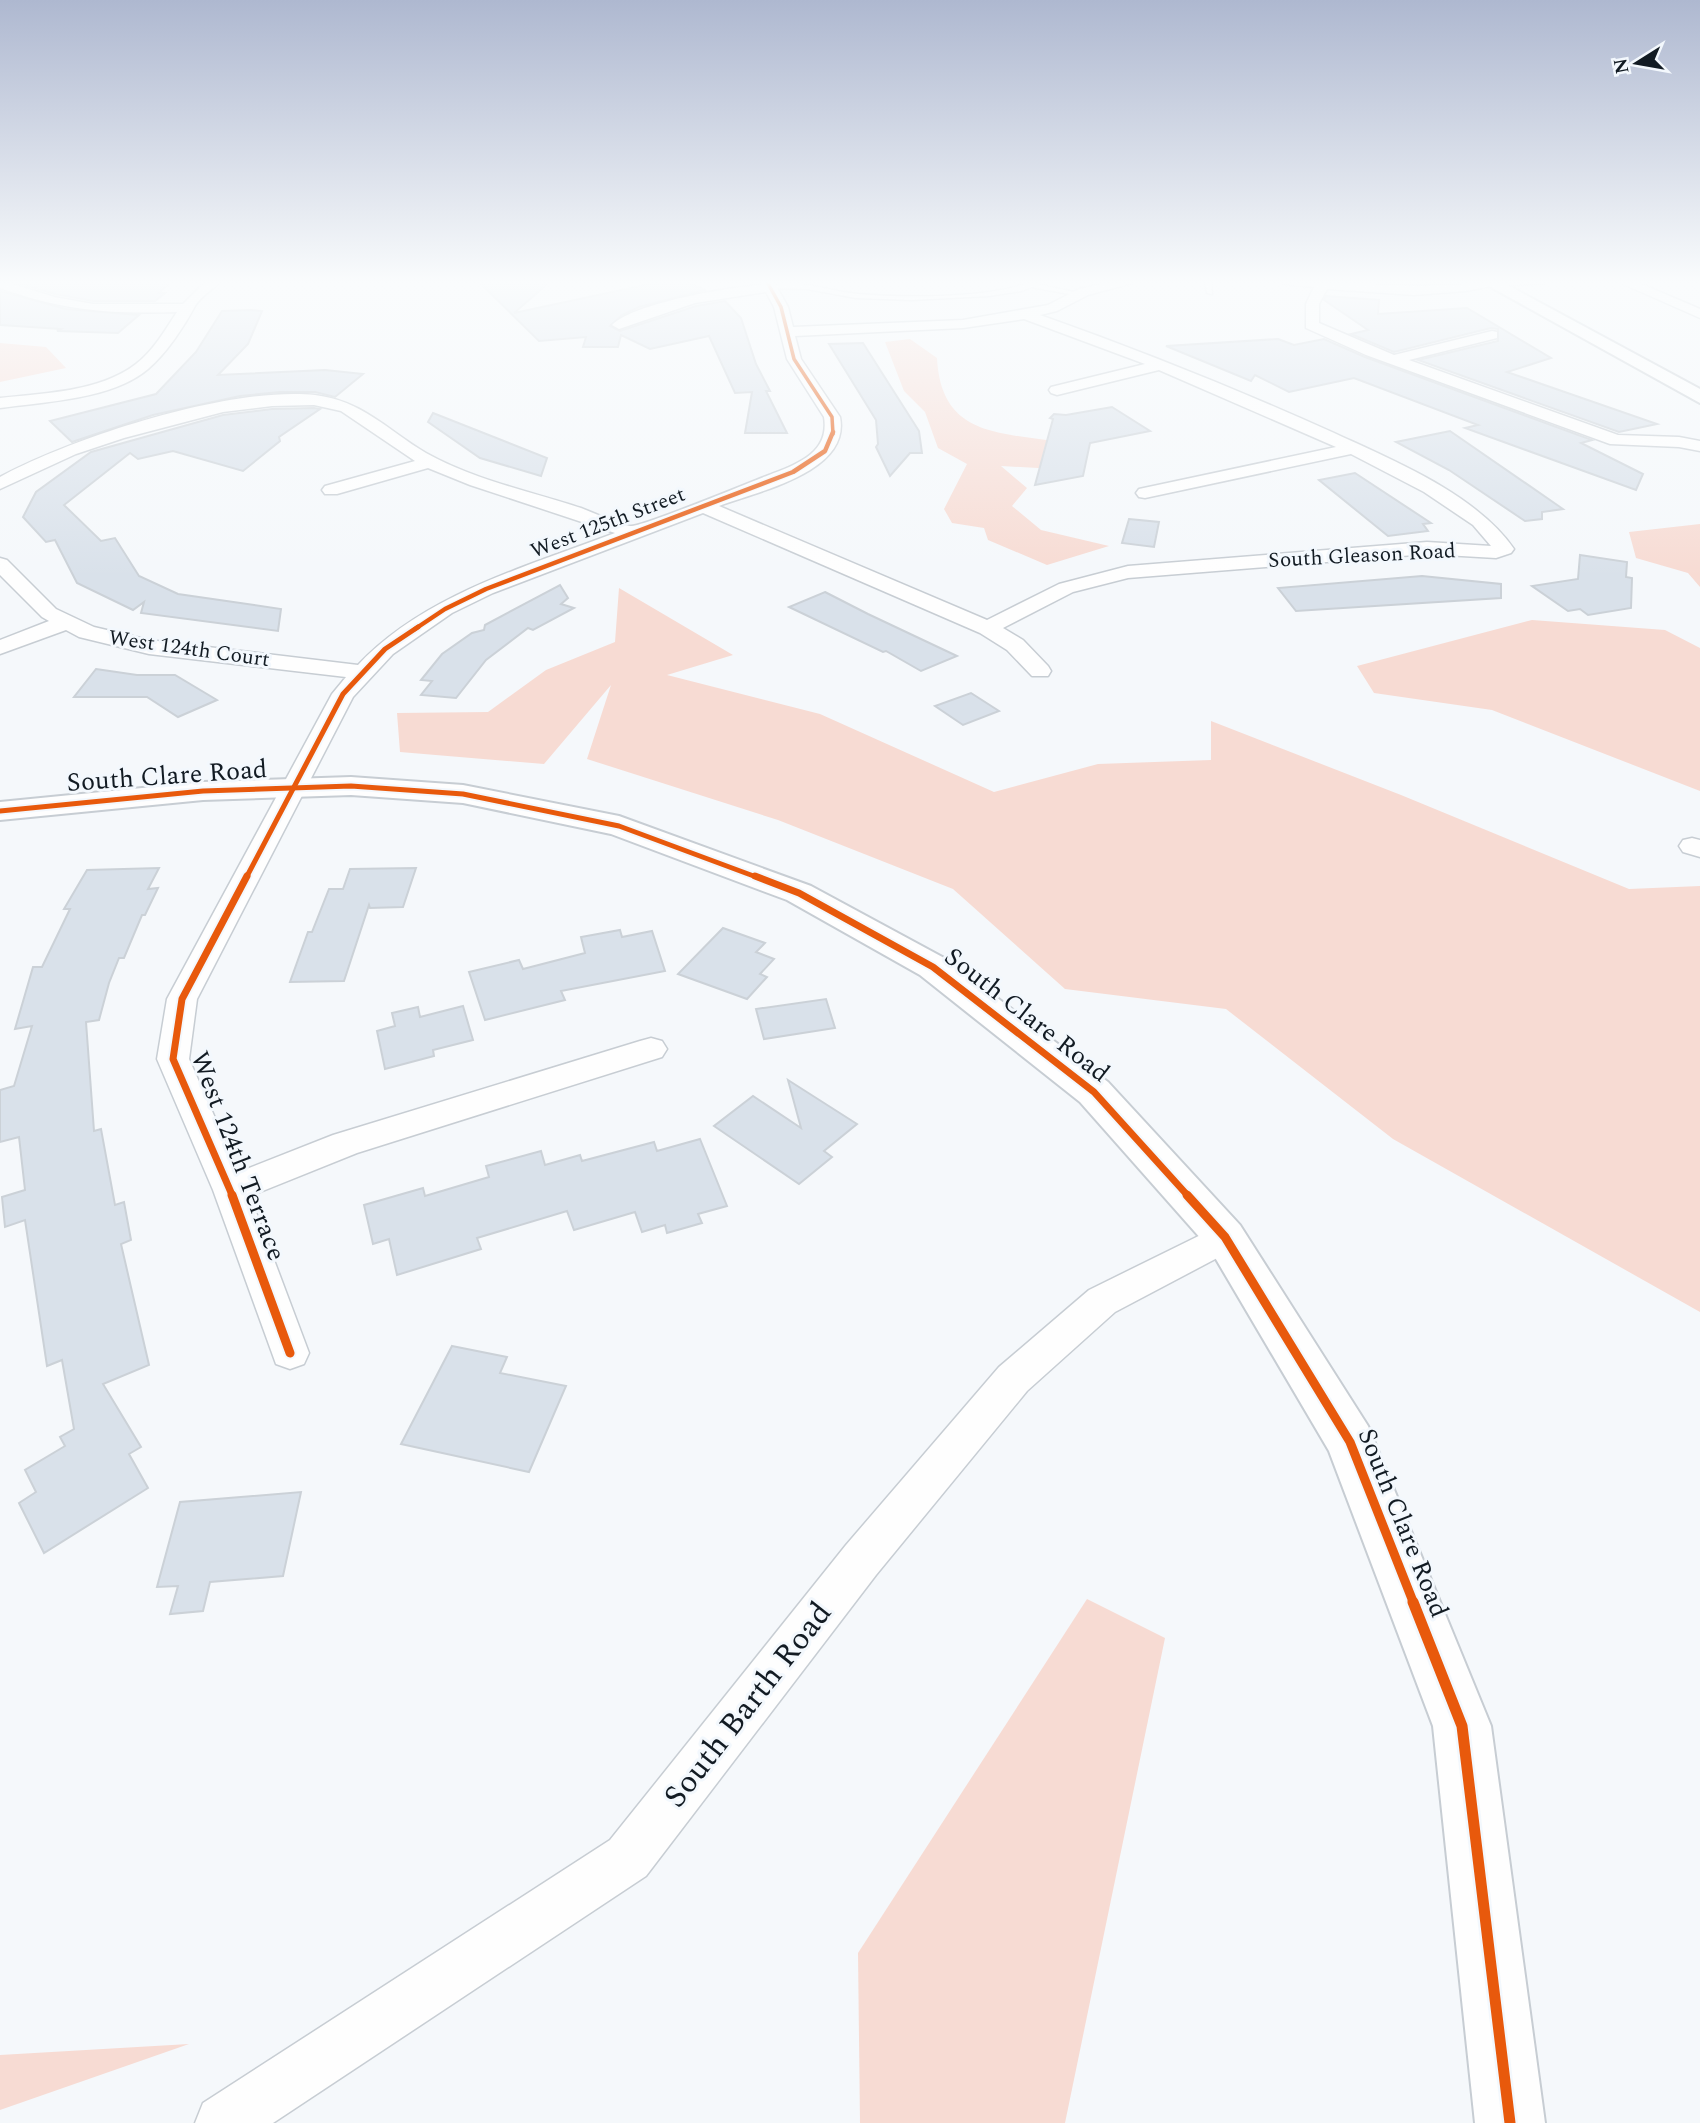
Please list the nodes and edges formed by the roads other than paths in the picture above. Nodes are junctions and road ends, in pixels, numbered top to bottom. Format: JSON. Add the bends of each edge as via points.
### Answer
{"nodes":[{"id":1,"x":117,"y":379,"type":"edge"},
{"id":2,"x":807,"y":379,"type":"edge"},
{"id":3,"x":1102,"y":379,"type":"edge"},
{"id":4,"x":1194,"y":379,"type":"edge"},
{"id":5,"x":1446,"y":379,"type":"edge"},
{"id":6,"x":1667,"y":379,"type":"edge"},
{"id":7,"x":1057,"y":390,"type":"dead end"},
{"id":8,"x":1700,"y":397,"type":"edge"},
{"id":9,"x":0,"y":403,"type":"edge"},
{"id":10,"x":1616,"y":440,"type":"junction"},
{"id":11,"x":1700,"y":446,"type":"edge"},
{"id":12,"x":1350,"y":449,"type":"junction"},
{"id":13,"x":1700,"y":456,"type":"edge"},
{"id":14,"x":1648,"y":458,"type":"dead end"},
{"id":15,"x":1674,"y":459,"type":"dead end"},
{"id":16,"x":429,"y":462,"type":"junction"},
{"id":17,"x":0,"y":484,"type":"edge"},
{"id":18,"x":331,"y":490,"type":"dead end"},
{"id":19,"x":1145,"y":493,"type":"dead end"},
{"id":20,"x":703,"y":506,"type":"junction"},
{"id":21,"x":630,"y":533,"type":"junction"},
{"id":22,"x":0,"y":564,"type":"edge"},
{"id":23,"x":64,"y":623,"type":"junction"},
{"id":24,"x":988,"y":628,"type":"junction"},
{"id":25,"x":0,"y":647,"type":"edge"},
{"id":26,"x":1040,"y":671,"type":"dead end"},
{"id":27,"x":361,"y":672,"type":"junction"},
{"id":28,"x":295,"y":787,"type":"junction"},
{"id":29,"x":0,"y":811,"type":"edge"},
{"id":30,"x":651,"y":1049,"type":"dead end"},
{"id":31,"x":230,"y":1190,"type":"junction"},
{"id":32,"x":1225,"y":1237,"type":"junction"},
{"id":33,"x":290,"y":1353,"type":"dead end"},
{"id":34,"x":223,"y":2123,"type":"edge"},
{"id":35,"x":1510,"y":2123,"type":"edge"}],
"edges":[{"from":1,"to":9,"type":"street","via":[[94,388]]},
{"from":2,"to":20,"type":"street","name":"West 125th Street","via":[[832,417],[834,438],[828,450],[815,461]]},
{"from":3,"to":7,"type":"street"},
{"from":4,"to":12,"type":"street","name":"South Gleason Road"},
{"from":5,"to":10,"type":"street"},
{"from":6,"to":8,"type":"street"},
{"from":10,"to":11,"type":"street"},
{"from":10,"to":14,"type":"street"},
{"from":12,"to":19,"type":"street"},
{"from":12,"to":24,"type":"street","name":"South Gleason Road","via":[[1426,486],[1483,524],[1504,549],[1427,548],[1128,572],[1066,588]]},
{"from":13,"to":15,"type":"street"},
{"from":16,"to":17,"type":"street","via":[[346,407],[328,401],[277,400],[216,408],[80,446]]},
{"from":16,"to":18,"type":"street"},
{"from":16,"to":21,"type":"street"},
{"from":20,"to":21,"type":"street","name":"West 125th Street"},
{"from":20,"to":24,"type":"street"},
{"from":21,"to":27,"type":"street","name":"West 125th Street","via":[[445,608],[385,649]]},
{"from":22,"to":23,"type":"street","name":"West 124th Court"},
{"from":23,"to":25,"type":"street"},
{"from":23,"to":27,"type":"street","name":"West 124th Court","via":[[149,647]]},
{"from":24,"to":26,"type":"street","via":[[1015,645]]},
{"from":27,"to":28,"type":"street","name":"West 125th Street","via":[[342,694]]},
{"from":28,"to":29,"type":"street","name":"South Clare Road","via":[[203,790]]},
{"from":28,"to":31,"type":"street","name":"West 124th Terrace","via":[[182,999],[173,1059]]},
{"from":28,"to":32,"type":"street","name":"South Clare Road","via":[[463,794],[618,826],[799,893],[933,967],[1094,1092]]},
{"from":30,"to":31,"type":"street","name":"West 124th Terrace","via":[[345,1144]]},
{"from":31,"to":33,"type":"street","name":"West 124th Terrace"},
{"from":32,"to":34,"type":"street","name":"South Barth Road","via":[[1102,1301],[1013,1379],[861,1560],[628,1858]]},
{"from":32,"to":35,"type":"street","name":"South Clare Road","via":[[1350,1442],[1462,1726]]}]}
